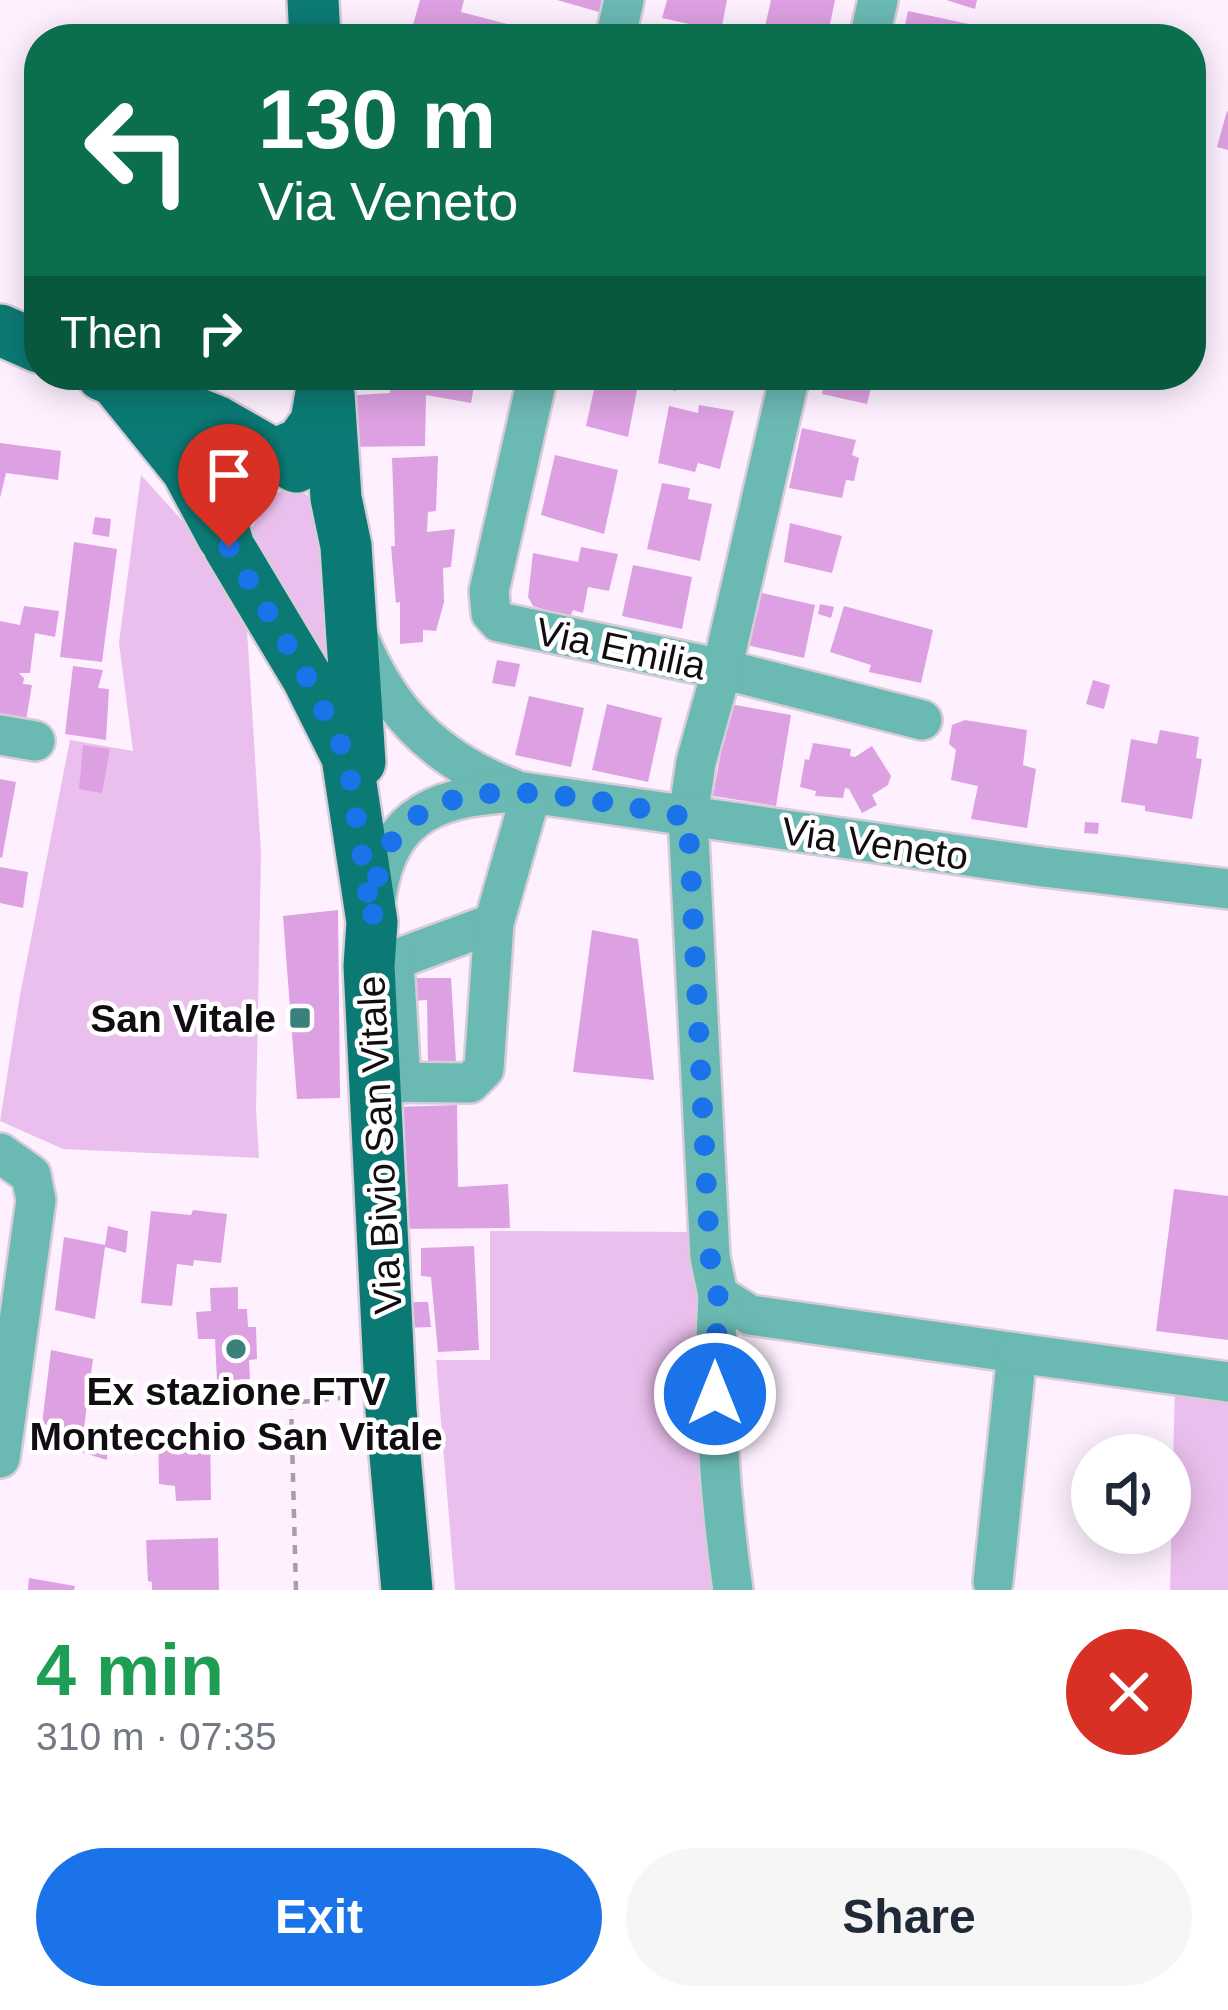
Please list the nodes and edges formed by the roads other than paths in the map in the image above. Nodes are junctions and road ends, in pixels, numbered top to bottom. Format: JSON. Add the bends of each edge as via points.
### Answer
{"nodes":[{"id":1,"x":118,"y":390,"type":"edge"},
{"id":2,"x":138,"y":390,"type":"edge"},
{"id":3,"x":323,"y":390,"type":"edge"},
{"id":4,"x":327,"y":390,"type":"edge"},
{"id":5,"x":535,"y":390,"type":"edge"},
{"id":6,"x":787,"y":390,"type":"edge"},
{"id":7,"x":273,"y":455,"type":"junction"},
{"id":8,"x":336,"y":498,"type":"junction"},
{"id":9,"x":229,"y":547,"type":"junction"},
{"id":10,"x":352,"y":620,"type":"junction"},
{"id":11,"x":722,"y":669,"type":"junction"},
{"id":12,"x":922,"y":720,"type":"dead end"},
{"id":13,"x":527,"y":793,"type":"junction"},
{"id":14,"x":688,"y":817,"type":"junction"},
{"id":15,"x":1228,"y":889,"type":"edge"},
{"id":16,"x":494,"y":923,"type":"junction"},
{"id":17,"x":375,"y":934,"type":"junction"},
{"id":18,"x":389,"y":1083,"type":"junction"},
{"id":19,"x":0,"y":1153,"type":"edge"},
{"id":20,"x":718,"y":1295,"type":"junction"},
{"id":21,"x":1017,"y":1353,"type":"junction"},
{"id":22,"x":1228,"y":1382,"type":"edge"},
{"id":23,"x":1,"y":1448,"type":"edge"},
{"id":24,"x":398,"y":1575,"type":"edge"},
{"id":25,"x":993,"y":1582,"type":"dead end"},
{"id":26,"x":733,"y":1590,"type":"edge"}],
"edges":[{"from":1,"to":9,"type":"main road","via":[[188,470]]},
{"from":2,"to":7,"type":"main road"},
{"from":3,"to":7,"type":"main road","name":"Via Bivio San Vitale","via":[[316,422],[295,449]]},
{"from":4,"to":8,"type":"main road","name":"Via Bivio San Vitale"},
{"from":5,"to":11,"type":"street","name":"Via Emilia","via":[[489,591],[491,613],[499,622]]},
{"from":6,"to":11,"type":"street"},
{"from":7,"to":8,"type":"main road"},
{"from":7,"to":9,"type":"main road","name":"Via Bivio San Vitale","via":[[225,491],[218,511]]},
{"from":8,"to":10,"type":"main road","name":"Via Bivio San Vitale"},
{"from":9,"to":17,"type":"main road","name":"Via Bivio San Vitale","via":[[347,757]]},
{"from":10,"to":13,"type":"street","name":"Via Veneto","via":[[389,697],[429,743],[472,773]]},
{"from":10,"to":17,"type":"main road","name":"Via Bivio San Vitale"},
{"from":11,"to":12,"type":"street","name":"Via Emilia"},
{"from":11,"to":14,"type":"street"},
{"from":13,"to":14,"type":"street","name":"Via Veneto"},
{"from":13,"to":16,"type":"street"},
{"from":13,"to":17,"type":"street","name":"Via Veneto","via":[[449,799],[409,824],[384,855]]},
{"from":14,"to":15,"type":"street","name":"Via Veneto"},
{"from":14,"to":20,"type":"street"},
{"from":16,"to":17,"type":"street"},
{"from":16,"to":18,"type":"street","via":[[484,1069],[470,1083]]},
{"from":17,"to":18,"type":"main road","name":"Via Bivio San Vitale"},
{"from":18,"to":24,"type":"main road","name":"Via Bivio San Vitale"},
{"from":19,"to":23,"type":"street","via":[[31,1175],[36,1200]]},
{"from":20,"to":21,"type":"street","via":[[750,1315]]},
{"from":20,"to":26,"type":"street","via":[[717,1476]]},
{"from":21,"to":22,"type":"street"},
{"from":21,"to":25,"type":"street"}]}
